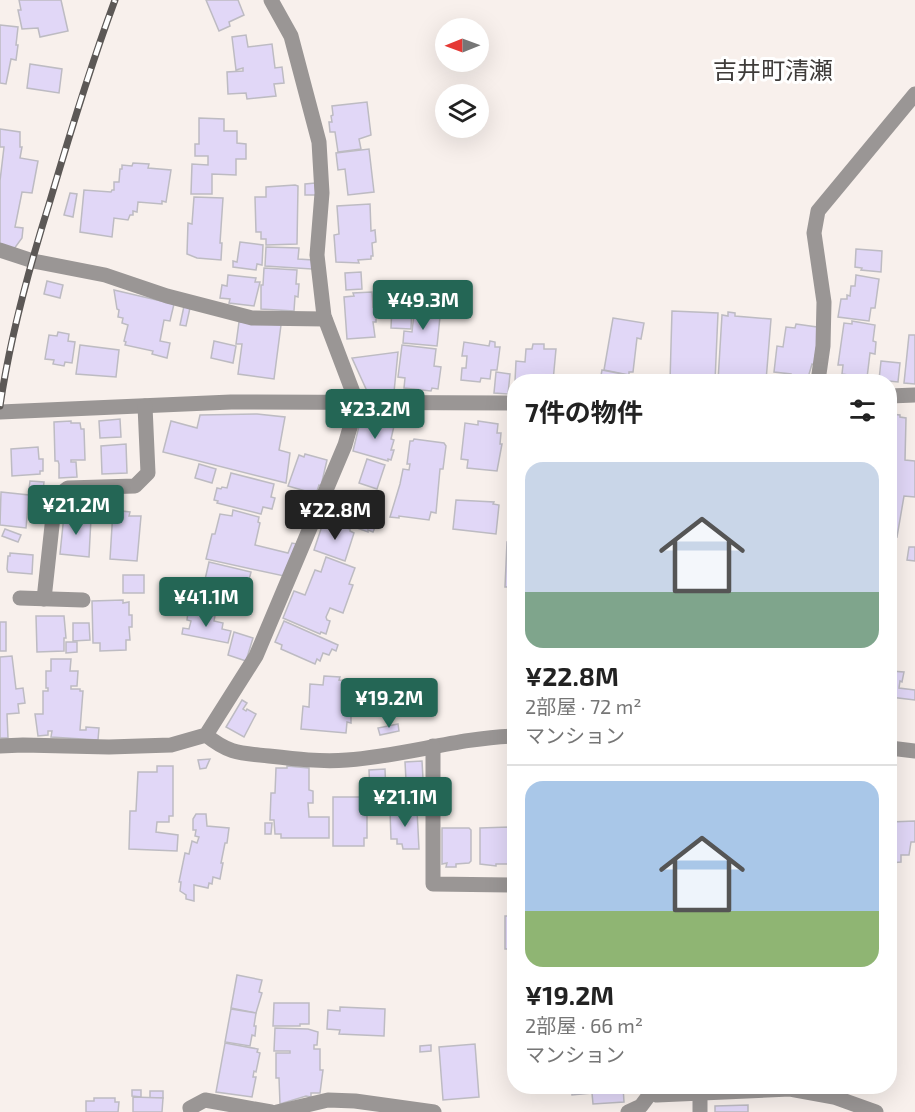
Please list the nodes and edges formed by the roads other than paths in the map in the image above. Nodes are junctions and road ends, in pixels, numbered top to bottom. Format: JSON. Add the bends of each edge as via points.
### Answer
{"nodes":[{"id":1,"x":271,"y":0,"type":"edge"},
{"id":2,"x":915,"y":94,"type":"edge"},
{"id":3,"x":5,"y":252,"type":"edge"},
{"id":4,"x":325,"y":319,"type":"junction"},
{"id":5,"x":819,"y":374,"type":"edge"},
{"id":6,"x":915,"y":395,"type":"edge"},
{"id":7,"x":897,"y":396,"type":"edge"},
{"id":8,"x":357,"y":403,"type":"junction"},
{"id":9,"x":507,"y":403,"type":"edge"},
{"id":10,"x":145,"y":406,"type":"junction"},
{"id":11,"x":0,"y":412,"type":"edge"},
{"id":12,"x":20,"y":598,"type":"dead end"},
{"id":13,"x":44,"y":598,"type":"junction"},
{"id":14,"x":83,"y":600,"type":"dead end"},
{"id":15,"x":206,"y":735,"type":"junction"},
{"id":16,"x":507,"y":737,"type":"edge"},
{"id":17,"x":0,"y":746,"type":"edge"},
{"id":18,"x":433,"y":746,"type":"junction"},
{"id":19,"x":897,"y":749,"type":"edge"},
{"id":20,"x":915,"y":751,"type":"edge"},
{"id":21,"x":507,"y":885,"type":"edge"},
{"id":22,"x":648,"y":1094,"type":"edge"},
{"id":23,"x":656,"y":1094,"type":"edge"},
{"id":24,"x":715,"y":1094,"type":"edge"},
{"id":25,"x":818,"y":1094,"type":"edge"},
{"id":26,"x":700,"y":1095,"type":"junction"},
{"id":27,"x":190,"y":1112,"type":"edge"},
{"id":28,"x":271,"y":1112,"type":"edge"},
{"id":29,"x":278,"y":1112,"type":"edge"},
{"id":30,"x":434,"y":1112,"type":"edge"},
{"id":31,"x":628,"y":1112,"type":"edge"},
{"id":32,"x":700,"y":1112,"type":"edge"},
{"id":33,"x":876,"y":1112,"type":"edge"}],
"edges":[{"from":1,"to":4,"type":"street","via":[[291,36],[318,142],[322,193],[317,255]]},
{"from":2,"to":5,"type":"street","via":[[818,211],[814,232],[824,302]]},
{"from":3,"to":4,"type":"street","via":[[105,275],[252,318]]},
{"from":4,"to":8,"type":"street"},
{"from":6,"to":7,"type":"street"},
{"from":8,"to":9,"type":"street"},
{"from":8,"to":10,"type":"street"},
{"from":8,"to":15,"type":"street","via":[[345,445],[256,656]]},
{"from":10,"to":11,"type":"street"},
{"from":10,"to":13,"type":"street","via":[[148,473],[135,486],[68,488],[55,498]]},
{"from":12,"to":13,"type":"street"},
{"from":13,"to":14,"type":"street"},
{"from":15,"to":17,"type":"street","via":[[171,745]]},
{"from":15,"to":18,"type":"street","via":[[221,747],[240,752],[308,760],[346,760]]},
{"from":16,"to":18,"type":"street"},
{"from":18,"to":21,"type":"street","via":[[433,884]]},
{"from":19,"to":20,"type":"street"},
{"from":22,"to":31,"type":"street","via":[[641,1106]]},
{"from":23,"to":26,"type":"street"},
{"from":24,"to":26,"type":"street"},
{"from":25,"to":33,"type":"street"},
{"from":26,"to":32,"type":"street"},
{"from":27,"to":28,"type":"street","via":[[190,1108],[205,1100]]},
{"from":29,"to":30,"type":"street","via":[[328,1100]]}]}
